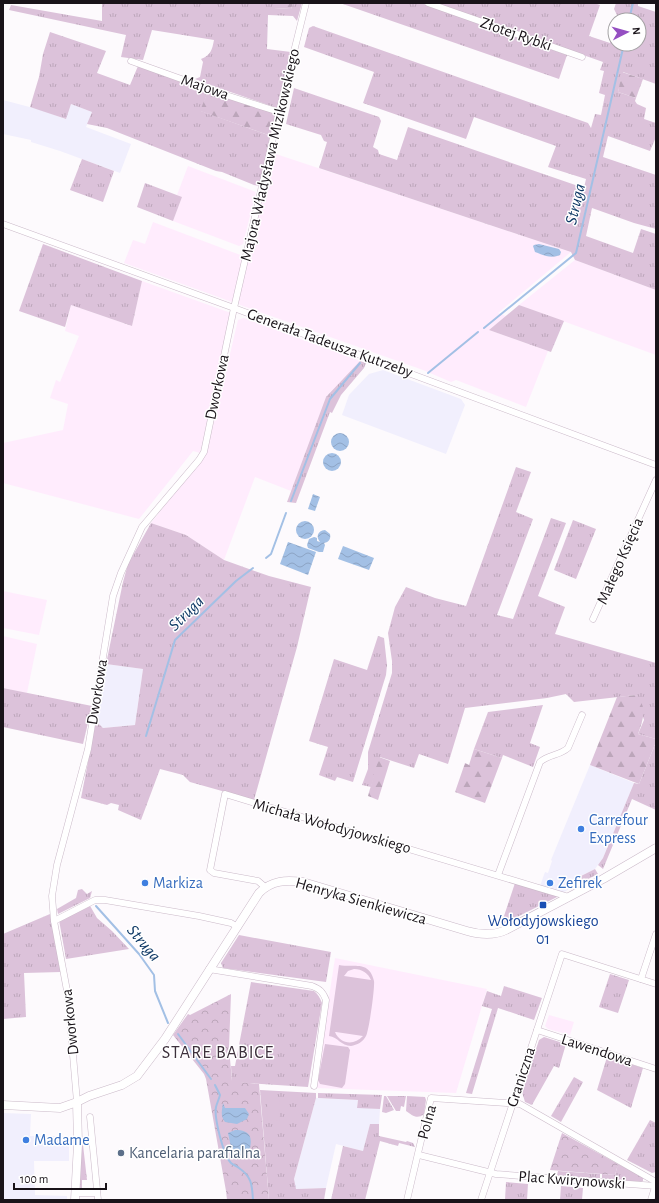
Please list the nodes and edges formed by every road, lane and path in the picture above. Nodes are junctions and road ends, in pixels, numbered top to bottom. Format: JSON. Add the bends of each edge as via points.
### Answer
{"nodes":[{"id":1,"x":306,"y":3,"type":"edge"},
{"id":2,"x":428,"y":3,"type":"edge"},
{"id":3,"x":582,"y":57,"type":"dead end"},
{"id":4,"x":131,"y":61,"type":"dead end"},
{"id":5,"x":279,"y":112,"type":"junction"},
{"id":6,"x":3,"y":224,"type":"edge"},
{"id":7,"x":234,"y":308,"type":"junction"},
{"id":8,"x":656,"y":465,"type":"edge"},
{"id":9,"x":656,"y":480,"type":"edge"},
{"id":10,"x":593,"y":619,"type":"dead end"},
{"id":11,"x":582,"y":715,"type":"dead end"},
{"id":12,"x":656,"y":848,"type":"edge"},
{"id":13,"x":498,"y":875,"type":"junction"},
{"id":14,"x":265,"y":887,"type":"junction"},
{"id":15,"x":569,"y":897,"type":"junction"},
{"id":16,"x":54,"y":921,"type":"junction"},
{"id":17,"x":238,"y":927,"type":"junction"},
{"id":18,"x":656,"y":934,"type":"edge"},
{"id":19,"x":209,"y":970,"type":"junction"},
{"id":20,"x":642,"y":979,"type":"junction"},
{"id":21,"x":656,"y":984,"type":"edge"},
{"id":22,"x":537,"y":1030,"type":"junction"},
{"id":23,"x":656,"y":1069,"type":"edge"},
{"id":24,"x":314,"y":1086,"type":"dead end"},
{"id":25,"x":78,"y":1102,"type":"junction"},
{"id":26,"x":513,"y":1103,"type":"junction"},
{"id":27,"x":3,"y":1105,"type":"edge"},
{"id":28,"x":90,"y":1117,"type":"dead end"},
{"id":29,"x":418,"y":1155,"type":"junction"},
{"id":30,"x":489,"y":1173,"type":"junction"},
{"id":31,"x":656,"y":1184,"type":"edge"},
{"id":32,"x":97,"y":1193,"type":"junction"},
{"id":33,"x":75,"y":1197,"type":"edge"},
{"id":34,"x":98,"y":1200,"type":"edge"},
{"id":35,"x":407,"y":1200,"type":"edge"},
{"id":36,"x":481,"y":1200,"type":"edge"},
{"id":37,"x":651,"y":1200,"type":"edge"}],
"edges":[{"from":1,"to":5,"type":"street","name":"Majora Władysława Mizikowskiego"},
{"from":2,"to":3,"type":"street","name":"Złotej Rybki"},
{"from":4,"to":5,"type":"street","name":"Majowa"},
{"from":5,"to":7,"type":"street","name":"Majora Władysława Mizikowskiego"},
{"from":6,"to":7,"type":"street","name":"Generała Tadeusza Kutrzeby"},
{"from":7,"to":8,"type":"street","name":"Generała Tadeusza Kutrzeby"},
{"from":7,"to":16,"type":"street","name":"Dworkowa","via":[[204,452],[142,527],[113,596],[88,749],[57,865],[52,896]]},
{"from":9,"to":10,"type":"street","name":"Małego Księcia"},
{"from":11,"to":13,"type":"street","via":[[568,748],[540,762]]},
{"from":12,"to":15,"type":"street","name":"Henryka Sienkiewicza"},
{"from":13,"to":14,"type":"street","name":"Michała Wołodyjowskiego","via":[[225,794],[210,870],[214,873],[258,881]]},
{"from":13,"to":15,"type":"street","name":"Michała Wołodyjowskiego"},
{"from":14,"to":15,"type":"street","name":"Henryka Sienkiewicza","via":[[288,880],[303,882],[467,931],[489,935],[498,934]]},
{"from":14,"to":17,"type":"street"},
{"from":16,"to":17,"type":"street","via":[[95,900],[105,900],[199,916]]},
{"from":16,"to":25,"type":"street","name":"Dworkowa","via":[[68,996]]},
{"from":17,"to":19,"type":"street"},
{"from":18,"to":20,"type":"street"},
{"from":19,"to":24,"type":"street","via":[[312,986],[322,992],[326,1000]]},
{"from":19,"to":25,"type":"street","via":[[165,1039],[139,1074],[122,1085]]},
{"from":20,"to":21,"type":"street"},
{"from":20,"to":22,"type":"street","name":"Graniczna","via":[[562,954]]},
{"from":22,"to":23,"type":"street","name":"Lawendowa"},
{"from":22,"to":26,"type":"street","name":"Graniczna"},
{"from":25,"to":27,"type":"street","via":[[60,1108]]},
{"from":25,"to":33,"type":"street"},
{"from":26,"to":29,"type":"street","name":"Polna","via":[[431,1098]]},
{"from":26,"to":30,"type":"street","name":"Graniczna"},
{"from":26,"to":31,"type":"street","name":"Plac Kwirynowski","via":[[520,1104]]},
{"from":28,"to":32,"type":"street"},
{"from":29,"to":30,"type":"street","name":"Plac Kwirynowski"},
{"from":29,"to":35,"type":"street","name":"Polna"},
{"from":30,"to":31,"type":"street","name":"Plac Kwirynowski"},
{"from":30,"to":36,"type":"street","name":"Graniczna"},
{"from":31,"to":37,"type":"street"},
{"from":32,"to":33,"type":"street"},
{"from":32,"to":34,"type":"street"}]}
